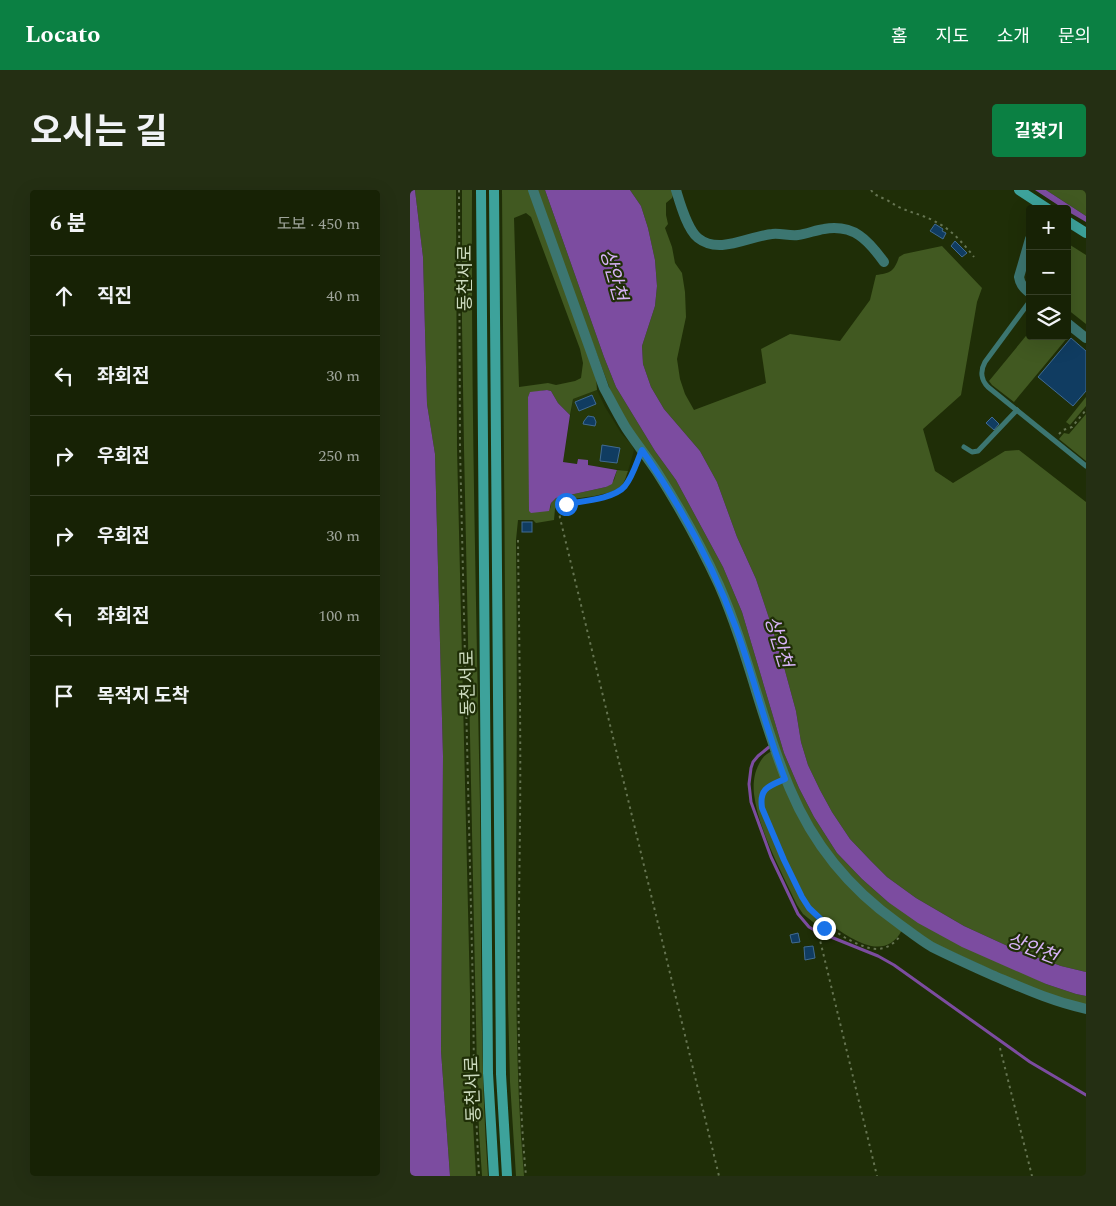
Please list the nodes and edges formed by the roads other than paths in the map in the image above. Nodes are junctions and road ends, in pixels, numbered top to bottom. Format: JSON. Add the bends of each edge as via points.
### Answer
{"nodes":[{"id":1,"x":481,"y":190,"type":"edge"},
{"id":2,"x":494,"y":190,"type":"edge"},
{"id":3,"x":532,"y":190,"type":"edge"},
{"id":4,"x":676,"y":190,"type":"edge"},
{"id":5,"x":1019,"y":190,"type":"edge"},
{"id":6,"x":1040,"y":205,"type":"edge"},
{"id":7,"x":1071,"y":224,"type":"edge"},
{"id":8,"x":1086,"y":233,"type":"edge"},
{"id":9,"x":1026,"y":253,"type":"edge"},
{"id":10,"x":884,"y":262,"type":"dead end"},
{"id":11,"x":1026,"y":289,"type":"edge"},
{"id":12,"x":1026,"y":306,"type":"edge"},
{"id":13,"x":1071,"y":326,"type":"edge"},
{"id":14,"x":1086,"y":338,"type":"edge"},
{"id":15,"x":1017,"y":410,"type":"junction"},
{"id":16,"x":964,"y":447,"type":"dead end"},
{"id":17,"x":1086,"y":466,"type":"edge"},
{"id":18,"x":1086,"y":1009,"type":"edge"},
{"id":19,"x":494,"y":1176,"type":"edge"},
{"id":20,"x":507,"y":1176,"type":"edge"}],
"edges":[{"from":1,"to":19,"type":"main road","name":"동천서로","via":[[488,1073]]},
{"from":2,"to":20,"type":"main road","name":"동천서로","via":[[501,1074]]},
{"from":3,"to":18,"type":"street","via":[[604,388],[618,416],[686,519],[724,596],[785,779],[801,814],[826,853],[870,902],[930,946],[1030,992]]},
{"from":4,"to":10,"type":"street","via":[[682,211],[696,237],[708,243],[723,244],[772,234],[798,235],[843,228],[859,235]]},
{"from":5,"to":6,"type":"main road"},
{"from":7,"to":8,"type":"main road"},
{"from":9,"to":11,"type":"street","via":[[1019,277]]},
{"from":12,"to":15,"type":"lane","via":[[985,362],[982,371],[986,384]]},
{"from":13,"to":14,"type":"street"},
{"from":15,"to":16,"type":"lane","via":[[978,451],[972,452]]},
{"from":15,"to":17,"type":"lane"}]}
